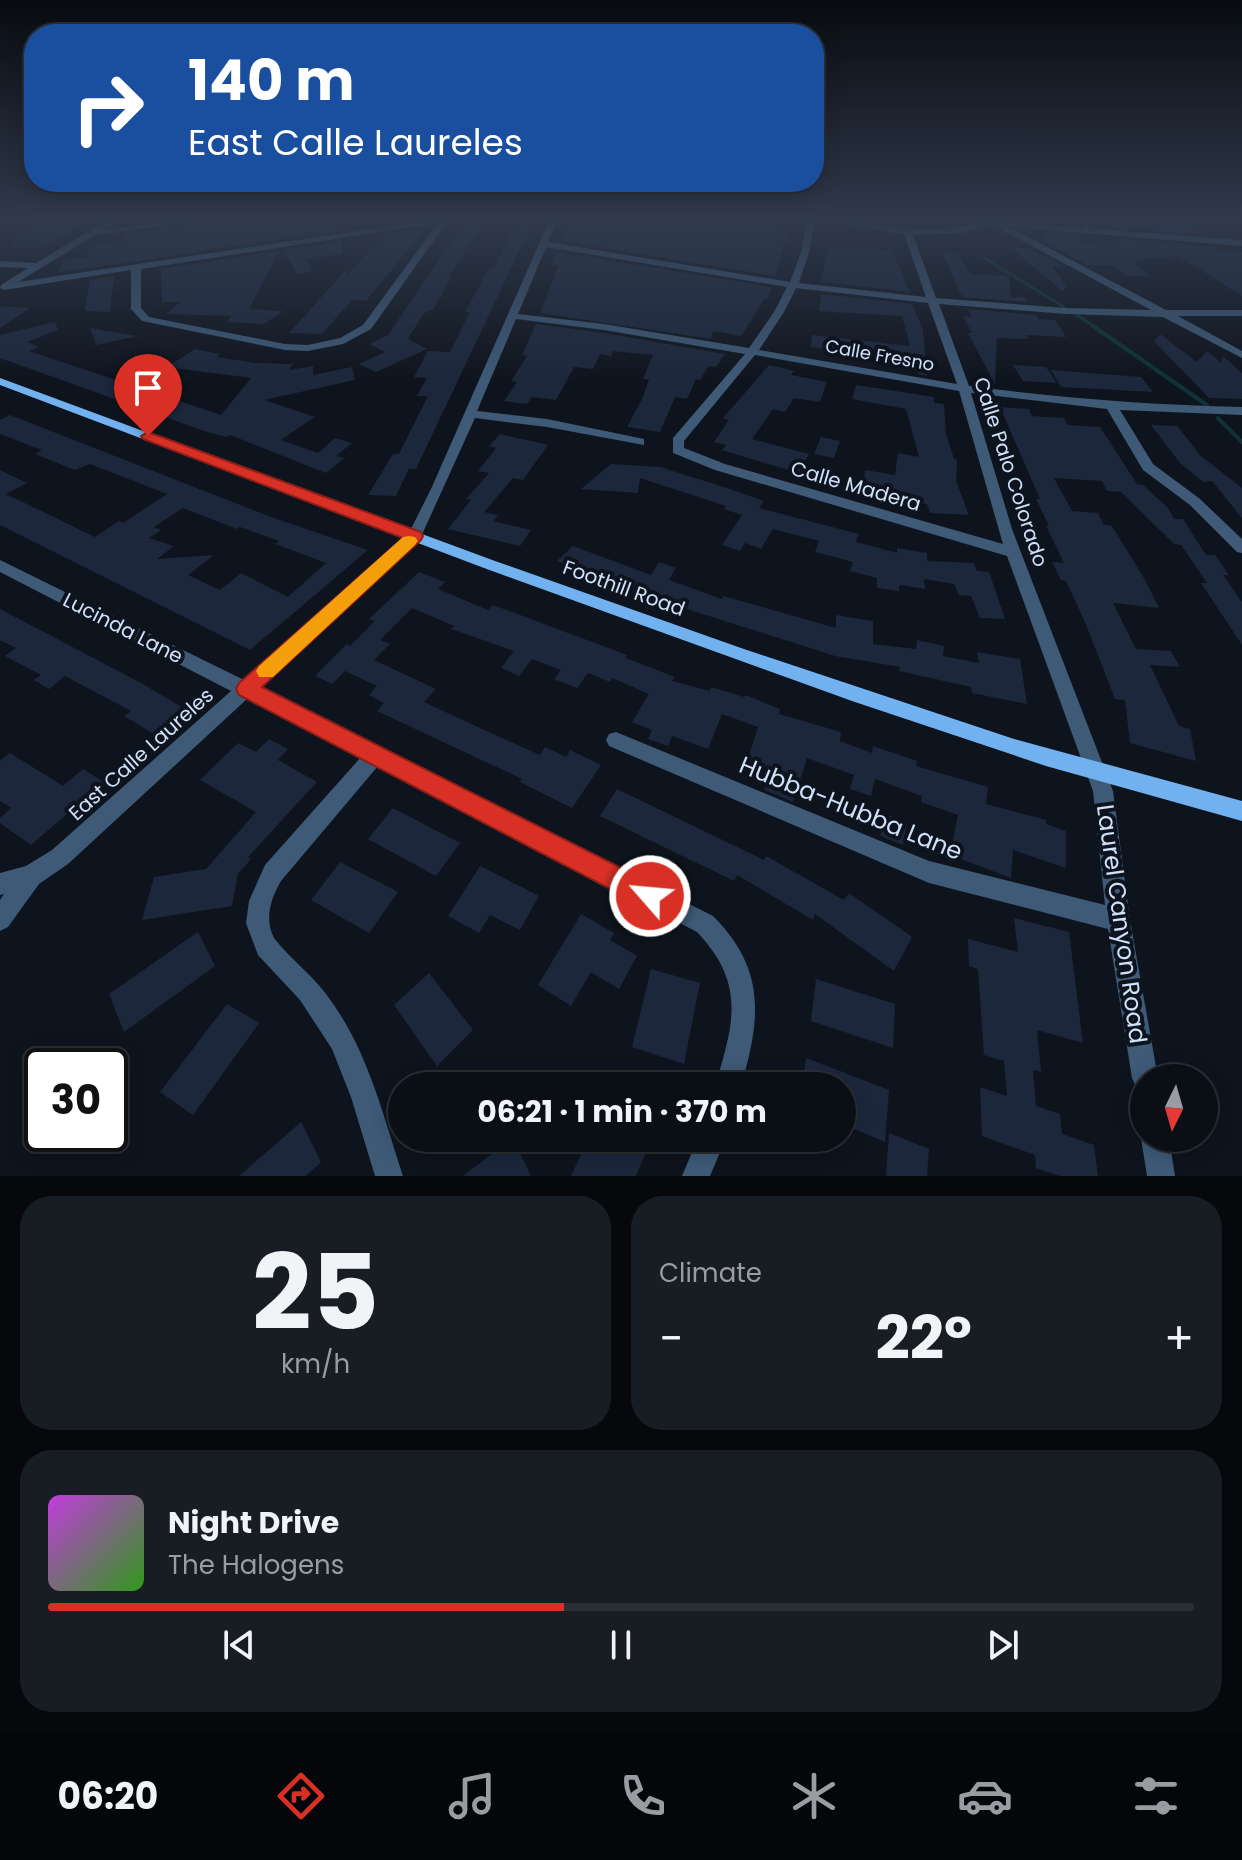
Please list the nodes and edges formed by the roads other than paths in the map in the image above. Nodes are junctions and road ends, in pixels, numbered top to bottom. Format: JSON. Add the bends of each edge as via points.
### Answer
{"nodes":[{"id":1,"x":25,"y":274,"type":"edge"},
{"id":2,"x":102,"y":274,"type":"edge"},
{"id":3,"x":136,"y":274,"type":"edge"},
{"id":4,"x":406,"y":274,"type":"edge"},
{"id":5,"x":531,"y":274,"type":"edge"},
{"id":6,"x":725,"y":274,"type":"edge"},
{"id":7,"x":798,"y":274,"type":"edge"},
{"id":8,"x":922,"y":274,"type":"edge"},
{"id":9,"x":1093,"y":274,"type":"edge"},
{"id":10,"x":795,"y":283,"type":"junction"},
{"id":11,"x":2,"y":288,"type":"edge"},
{"id":12,"x":930,"y":299,"type":"junction"},
{"id":13,"x":1242,"y":313,"type":"edge"},
{"id":14,"x":1169,"y":315,"type":"junction"},
{"id":15,"x":513,"y":316,"type":"junction"},
{"id":16,"x":756,"y":351,"type":"junction"},
{"id":17,"x":1242,"y":355,"type":"edge"},
{"id":18,"x":0,"y":381,"type":"edge"},
{"id":19,"x":964,"y":388,"type":"junction"},
{"id":20,"x":1112,"y":407,"type":"junction"},
{"id":21,"x":1242,"y":411,"type":"edge"},
{"id":22,"x":469,"y":414,"type":"junction"},
{"id":23,"x":639,"y":442,"type":"dead end"},
{"id":24,"x":415,"y":536,"type":"junction"},
{"id":25,"x":1242,"y":548,"type":"edge"},
{"id":26,"x":1013,"y":552,"type":"junction"},
{"id":27,"x":0,"y":565,"type":"edge"},
{"id":28,"x":246,"y":689,"type":"junction"},
{"id":29,"x":616,"y":740,"type":"dead end"},
{"id":30,"x":375,"y":755,"type":"junction"},
{"id":31,"x":1095,"y":770,"type":"junction"},
{"id":32,"x":1242,"y":811,"type":"edge"},
{"id":33,"x":31,"y":876,"type":"junction"},
{"id":34,"x":0,"y":884,"type":"edge"},
{"id":35,"x":0,"y":919,"type":"edge"},
{"id":36,"x":1118,"y":920,"type":"junction"},
{"id":37,"x":1143,"y":1064,"type":"edge"},
{"id":38,"x":731,"y":1072,"type":"edge"},
{"id":39,"x":706,"y":1152,"type":"edge"},
{"id":40,"x":1157,"y":1152,"type":"edge"},
{"id":41,"x":389,"y":1176,"type":"edge"},
{"id":42,"x":696,"y":1176,"type":"edge"},
{"id":43,"x":1161,"y":1176,"type":"edge"}],
"edges":[{"from":1,"to":11,"type":"street"},
{"from":2,"to":11,"type":"street"},
{"from":3,"to":4,"type":"street","via":[[136,309],[146,319],[285,347],[343,341],[367,327]]},
{"from":5,"to":15,"type":"street","name":"East Calle Laureles"},
{"from":6,"to":10,"type":"street"},
{"from":7,"to":10,"type":"street"},
{"from":8,"to":12,"type":"street","name":"Calle Palo Colorado"},
{"from":9,"to":14,"type":"street"},
{"from":10,"to":12,"type":"street"},
{"from":10,"to":16,"type":"street"},
{"from":12,"to":14,"type":"street"},
{"from":12,"to":19,"type":"street","name":"Calle Palo Colorado"},
{"from":13,"to":14,"type":"street"},
{"from":14,"to":17,"type":"street"},
{"from":15,"to":16,"type":"street","name":"Calle Fresno"},
{"from":15,"to":22,"type":"street","name":"East Calle Laureles"},
{"from":16,"to":19,"type":"street","name":"Calle Fresno"},
{"from":16,"to":26,"type":"street","name":"Calle Madera","via":[[678,441],[678,450]]},
{"from":18,"to":24,"type":"main road","name":"Foothill Road"},
{"from":19,"to":20,"type":"street","name":"Calle Fresno"},
{"from":19,"to":26,"type":"street","name":"Calle Palo Colorado"},
{"from":20,"to":21,"type":"street","name":"Calle Fresno"},
{"from":20,"to":25,"type":"street","via":[[1148,467],[1195,502]]},
{"from":22,"to":23,"type":"street"},
{"from":22,"to":24,"type":"street","name":"East Calle Laureles"},
{"from":24,"to":28,"type":"street","name":"East Calle Laureles"},
{"from":24,"to":31,"type":"main road","name":"Foothill Road","via":[[939,722]]},
{"from":26,"to":31,"type":"street","name":"Calle Palo Colorado"},
{"from":27,"to":28,"type":"street","name":"Lucinda Lane"},
{"from":28,"to":30,"type":"street","name":"Lucinda Lane"},
{"from":28,"to":33,"type":"street","name":"East Calle Laureles","via":[[60,857]]},
{"from":29,"to":36,"type":"street","name":"Hubba-Hubba Lane","via":[[929,872]]},
{"from":30,"to":38,"type":"street","name":"Lucinda Lane","via":[[718,935],[737,964],[745,999]]},
{"from":30,"to":41,"type":"street","via":[[273,873],[257,916],[263,942],[303,984],[355,1070]]},
{"from":31,"to":32,"type":"main road","name":"Foothill Road"},
{"from":31,"to":36,"type":"street","name":"Laurel Canyon Road","via":[[1109,823]]},
{"from":33,"to":34,"type":"street"},
{"from":33,"to":35,"type":"street","name":"East Calle Laureles"},
{"from":36,"to":37,"type":"street","name":"Laurel Canyon Road"},
{"from":39,"to":42,"type":"street"},
{"from":40,"to":43,"type":"street"}]}
